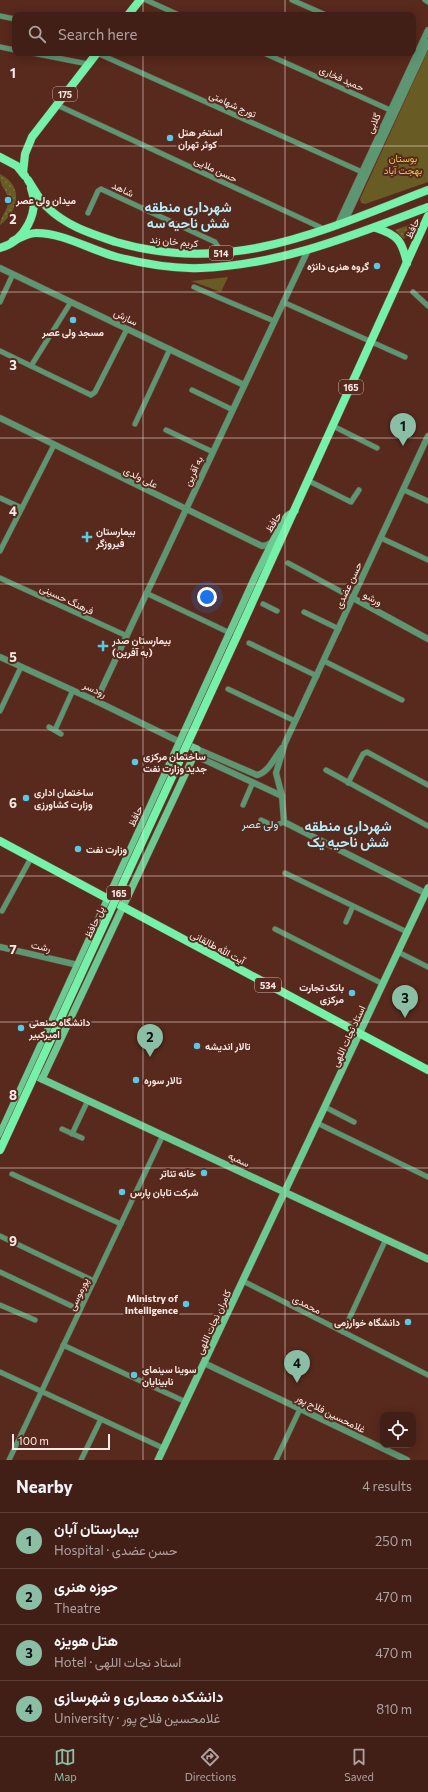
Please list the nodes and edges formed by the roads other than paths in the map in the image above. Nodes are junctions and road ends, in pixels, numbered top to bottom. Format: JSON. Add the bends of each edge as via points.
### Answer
{"nodes":[{"id":1,"x":140,"y":0,"type":"edge"},
{"id":2,"x":146,"y":0,"type":"edge"},
{"id":3,"x":292,"y":0,"type":"edge"},
{"id":4,"x":425,"y":0,"type":"edge"},
{"id":5,"x":428,"y":2,"type":"edge"},
{"id":6,"x":130,"y":12,"type":"edge"},
{"id":7,"x":173,"y":12,"type":"edge"},
{"id":8,"x":319,"y":12,"type":"edge"},
{"id":9,"x":0,"y":16,"type":"edge"},
{"id":10,"x":12,"y":18,"type":"edge"},
{"id":11,"x":428,"y":30,"type":"edge"},
{"id":12,"x":428,"y":42,"type":"edge"},
{"id":13,"x":0,"y":47,"type":"edge"},
{"id":14,"x":12,"y":49,"type":"edge"},
{"id":15,"x":417,"y":55,"type":"edge"},
{"id":16,"x":47,"y":56,"type":"edge"},
{"id":17,"x":95,"y":56,"type":"edge"},
{"id":18,"x":104,"y":56,"type":"edge"},
{"id":19,"x":271,"y":56,"type":"edge"},
{"id":20,"x":88,"y":64,"type":"junction"},
{"id":21,"x":57,"y":104,"type":"junction"},
{"id":22,"x":393,"y":111,"type":"junction"},
{"id":23,"x":0,"y":156,"type":"edge"},
{"id":24,"x":364,"y":173,"type":"junction"},
{"id":25,"x":25,"y":176,"type":"junction"},
{"id":26,"x":428,"y":190,"type":"edge"},
{"id":27,"x":428,"y":207,"type":"edge"},
{"id":28,"x":88,"y":213,"type":"dead end"},
{"id":29,"x":428,"y":216,"type":"edge"},
{"id":30,"x":340,"y":224,"type":"junction"},
{"id":31,"x":376,"y":228,"type":"junction"},
{"id":32,"x":325,"y":230,"type":"junction"},
{"id":33,"x":13,"y":241,"type":"junction"},
{"id":34,"x":0,"y":248,"type":"edge"},
{"id":35,"x":308,"y":250,"type":"junction"},
{"id":36,"x":222,"y":253,"type":"junction"},
{"id":37,"x":407,"y":263,"type":"junction"},
{"id":38,"x":0,"y":268,"type":"edge"},
{"id":39,"x":13,"y":274,"type":"junction"},
{"id":40,"x":194,"y":287,"type":"dead end"},
{"id":41,"x":413,"y":292,"type":"dead end"},
{"id":42,"x":0,"y":302,"type":"edge"},
{"id":43,"x":71,"y":302,"type":"junction"},
{"id":44,"x":283,"y":302,"type":"junction"},
{"id":45,"x":428,"y":306,"type":"edge"},
{"id":46,"x":274,"y":321,"type":"junction"},
{"id":47,"x":127,"y":329,"type":"junction"},
{"id":48,"x":372,"y":342,"type":"junction"},
{"id":49,"x":170,"y":349,"type":"junction"},
{"id":50,"x":0,"y":351,"type":"edge"},
{"id":51,"x":405,"y":357,"type":"dead end"},
{"id":52,"x":31,"y":366,"type":"junction"},
{"id":53,"x":244,"y":385,"type":"junction"},
{"id":54,"x":192,"y":390,"type":"dead end"},
{"id":55,"x":233,"y":410,"type":"junction"},
{"id":56,"x":0,"y":418,"type":"edge"},
{"id":57,"x":136,"y":424,"type":"dead end"},
{"id":58,"x":333,"y":426,"type":"junction"},
{"id":59,"x":166,"y":430,"type":"dead end"},
{"id":60,"x":428,"y":436,"type":"edge"},
{"id":61,"x":54,"y":445,"type":"junction"},
{"id":62,"x":377,"y":448,"type":"dead end"},
{"id":63,"x":213,"y":452,"type":"junction"},
{"id":64,"x":308,"y":481,"type":"junction"},
{"id":65,"x":359,"y":490,"type":"dead end"},
{"id":66,"x":404,"y":490,"type":"junction"},
{"id":67,"x":0,"y":498,"type":"edge"},
{"id":68,"x":428,"y":501,"type":"edge"},
{"id":69,"x":22,"y":508,"type":"junction"},
{"id":70,"x":186,"y":510,"type":"junction"},
{"id":71,"x":295,"y":511,"type":"junction"},
{"id":72,"x":381,"y":538,"type":"junction"},
{"id":73,"x":273,"y":540,"type":"junction"},
{"id":74,"x":0,"y":551,"type":"edge"},
{"id":75,"x":428,"y":560,"type":"edge"},
{"id":76,"x":288,"y":563,"type":"dead end"},
{"id":77,"x":0,"y":578,"type":"edge"},
{"id":78,"x":146,"y":593,"type":"junction"},
{"id":79,"x":353,"y":598,"type":"junction"},
{"id":80,"x":263,"y":604,"type":"dead end"},
{"id":81,"x":277,"y":611,"type":"dead end"},
{"id":82,"x":304,"y":612,"type":"dead end"},
{"id":83,"x":339,"y":629,"type":"junction"},
{"id":84,"x":233,"y":635,"type":"junction"},
{"id":85,"x":126,"y":636,"type":"junction"},
{"id":86,"x":428,"y":639,"type":"edge"},
{"id":87,"x":249,"y":643,"type":"dead end"},
{"id":88,"x":0,"y":657,"type":"edge"},
{"id":89,"x":324,"y":661,"type":"junction"},
{"id":90,"x":21,"y":666,"type":"junction"},
{"id":91,"x":317,"y":676,"type":"junction"},
{"id":92,"x":228,"y":689,"type":"dead end"},
{"id":93,"x":73,"y":690,"type":"junction"},
{"id":94,"x":402,"y":700,"type":"dead end"},
{"id":95,"x":96,"y":701,"type":"junction"},
{"id":96,"x":0,"y":711,"type":"edge"},
{"id":97,"x":295,"y":721,"type":"junction"},
{"id":98,"x":49,"y":727,"type":"dead end"},
{"id":99,"x":56,"y":730,"type":"junction"},
{"id":100,"x":62,"y":734,"type":"dead end"},
{"id":101,"x":180,"y":742,"type":"junction"},
{"id":102,"x":285,"y":743,"type":"junction"},
{"id":103,"x":195,"y":752,"type":"junction"},
{"id":104,"x":326,"y":770,"type":"dead end"},
{"id":105,"x":253,"y":782,"type":"junction"},
{"id":106,"x":348,"y":783,"type":"junction"},
{"id":107,"x":428,"y":785,"type":"edge"},
{"id":108,"x":282,"y":796,"type":"junction"},
{"id":109,"x":243,"y":805,"type":"dead end"},
{"id":110,"x":144,"y":820,"type":"junction"},
{"id":111,"x":261,"y":820,"type":"dead end"},
{"id":112,"x":284,"y":822,"type":"junction"},
{"id":113,"x":428,"y":826,"type":"edge"},
{"id":114,"x":161,"y":828,"type":"junction"},
{"id":115,"x":0,"y":841,"type":"edge"},
{"id":116,"x":132,"y":846,"type":"junction"},
{"id":117,"x":148,"y":854,"type":"junction"},
{"id":118,"x":31,"y":858,"type":"junction"},
{"id":119,"x":285,"y":873,"type":"dead end"},
{"id":120,"x":427,"y":890,"type":"edge"},
{"id":121,"x":107,"y":900,"type":"junction"},
{"id":122,"x":353,"y":906,"type":"junction"},
{"id":123,"x":123,"y":908,"type":"junction"},
{"id":124,"x":2,"y":911,"type":"dead end"},
{"id":125,"x":346,"y":922,"type":"dead end"},
{"id":126,"x":275,"y":929,"type":"dead end"},
{"id":127,"x":408,"y":932,"type":"junction"},
{"id":128,"x":0,"y":947,"type":"edge"},
{"id":129,"x":398,"y":952,"type":"junction"},
{"id":130,"x":78,"y":965,"type":"junction"},
{"id":131,"x":428,"y":967,"type":"edge"},
{"id":132,"x":94,"y":968,"type":"junction"},
{"id":133,"x":383,"y":984,"type":"junction"},
{"id":134,"x":360,"y":1034,"type":"junction"},
{"id":135,"x":428,"y":1070,"type":"edge"},
{"id":136,"x":29,"y":1072,"type":"junction"},
{"id":137,"x":42,"y":1079,"type":"junction"},
{"id":138,"x":88,"y":1100,"type":"junction"},
{"id":139,"x":325,"y":1107,"type":"junction"},
{"id":140,"x":354,"y":1122,"type":"dead end"},
{"id":141,"x":318,"y":1123,"type":"junction"},
{"id":142,"x":62,"y":1128,"type":"dead end"},
{"id":143,"x":0,"y":1134,"type":"edge"},
{"id":144,"x":72,"y":1134,"type":"junction"},
{"id":145,"x":163,"y":1135,"type":"junction"},
{"id":146,"x":82,"y":1138,"type":"dead end"},
{"id":147,"x":0,"y":1150,"type":"edge"},
{"id":148,"x":12,"y":1174,"type":"dead end"},
{"id":149,"x":428,"y":1177,"type":"edge"},
{"id":150,"x":285,"y":1192,"type":"junction"},
{"id":151,"x":121,"y":1224,"type":"junction"},
{"id":152,"x":0,"y":1236,"type":"edge"},
{"id":153,"x":386,"y":1239,"type":"junction"},
{"id":154,"x":428,"y":1258,"type":"edge"},
{"id":155,"x":0,"y":1272,"type":"edge"},
{"id":156,"x":94,"y":1281,"type":"junction"},
{"id":157,"x":243,"y":1281,"type":"junction"},
{"id":158,"x":0,"y":1305,"type":"edge"},
{"id":159,"x":80,"y":1310,"type":"junction"},
{"id":160,"x":35,"y":1320,"type":"dead end"},
{"id":161,"x":343,"y":1332,"type":"junction"},
{"id":162,"x":63,"y":1345,"type":"junction"},
{"id":163,"x":204,"y":1363,"type":"junction"},
{"id":164,"x":0,"y":1372,"type":"edge"},
{"id":165,"x":428,"y":1375,"type":"edge"},
{"id":166,"x":42,"y":1391,"type":"junction"},
{"id":167,"x":186,"y":1402,"type":"junction"},
{"id":168,"x":300,"y":1409,"type":"junction"},
{"id":169,"x":100,"y":1419,"type":"junction"},
{"id":170,"x":163,"y":1448,"type":"junction"},
{"id":171,"x":9,"y":1460,"type":"edge"},
{"id":172,"x":81,"y":1460,"type":"edge"},
{"id":173,"x":158,"y":1460,"type":"edge"},
{"id":174,"x":276,"y":1460,"type":"edge"},
{"id":175,"x":407,"y":1460,"type":"edge"}],
"edges":[{"from":1,"to":6,"type":"main road"},
{"from":2,"to":7,"type":"street"},
{"from":3,"to":8,"type":"street"},
{"from":4,"to":5,"type":"street"},
{"from":9,"to":10,"type":"street"},
{"from":11,"to":15,"type":"street","name":"گلابی"},
{"from":12,"to":15,"type":"street","name":"گلابی"},
{"from":13,"to":14,"type":"street"},
{"from":15,"to":22,"type":"street","name":"گلابی"},
{"from":16,"to":20,"type":"street"},
{"from":17,"to":20,"type":"main road","number":"175"},
{"from":18,"to":24,"type":"street","name":"تورج شهامتی"},
{"from":19,"to":22,"type":"street","name":"حمید فخاری"},
{"from":20,"to":21,"type":"main road","number":"175"},
{"from":21,"to":25,"type":"main road","number":"175","via":[[32,137],[25,154]]},
{"from":21,"to":32,"type":"street","name":"حسن ملایی"},
{"from":22,"to":24,"type":"street","name":"گلابی"},
{"from":23,"to":25,"type":"main road","name":"کریم خان زند"},
{"from":24,"to":30,"type":"street","name":"گلابی"},
{"from":25,"to":33,"type":"main road","via":[[33,199],[32,214],[28,226]]},
{"from":25,"to":36,"type":"main road","name":"کریم خان زند","number":"514","via":[[52,212],[93,234],[155,251]]},
{"from":26,"to":30,"type":"main road","name":"کریم خان زند","number":"514"},
{"from":27,"to":31,"type":"main road","number":"514"},
{"from":28,"to":36,"type":"street","name":"شاهد","via":[[101,189],[215,242]]},
{"from":29,"to":37,"type":"main road","name":"حافظ","number":"165"},
{"from":30,"to":32,"type":"main road","name":"کریم خان زند","number":"514"},
{"from":31,"to":35,"type":"main road","number":"514"},
{"from":31,"to":37,"type":"main road","via":[[399,240],[404,248]]},
{"from":32,"to":36,"type":"main road","name":"کریم خان زند","number":"514","via":[[270,246]]},
{"from":33,"to":34,"type":"main road"},
{"from":33,"to":35,"type":"main road","number":"514","via":[[31,234],[53,235],[118,257],[181,268],[237,266]]},
{"from":35,"to":44,"type":"street","name":"به آفرین"},
{"from":37,"to":48,"type":"main road","name":"حافظ","number":"165"},
{"from":38,"to":39,"type":"street","name":"سازش"},
{"from":39,"to":42,"type":"street"},
{"from":39,"to":43,"type":"street","name":"سازش"},
{"from":40,"to":46,"type":"street"},
{"from":41,"to":45,"type":"street"},
{"from":43,"to":47,"type":"street","name":"سازش"},
{"from":43,"to":52,"type":"street"},
{"from":44,"to":46,"type":"street","name":"به آفرین"},
{"from":44,"to":48,"type":"street"},
{"from":46,"to":53,"type":"street","name":"به آفرین"},
{"from":47,"to":49,"type":"street","name":"سازش"},
{"from":47,"to":52,"type":"street","via":[[95,392],[89,395]]},
{"from":48,"to":51,"type":"street"},
{"from":48,"to":58,"type":"main road","name":"حافظ","number":"165"},
{"from":49,"to":53,"type":"street","name":"سازش"},
{"from":49,"to":57,"type":"street"},
{"from":50,"to":52,"type":"street"},
{"from":53,"to":55,"type":"street","name":"به آفرین"},
{"from":54,"to":55,"type":"street"},
{"from":55,"to":63,"type":"street","name":"به آفرین"},
{"from":56,"to":61,"type":"street","name":"علی ولدی"},
{"from":58,"to":62,"type":"street"},
{"from":58,"to":64,"type":"main road","name":"حافظ","number":"165"},
{"from":59,"to":63,"type":"street"},
{"from":60,"to":66,"type":"street","name":"حسن عضدی"},
{"from":61,"to":69,"type":"street"},
{"from":61,"to":70,"type":"street","name":"علی ولدی"},
{"from":63,"to":70,"type":"street","name":"به آفرین"},
{"from":64,"to":65,"type":"street","via":[[351,502]]},
{"from":64,"to":71,"type":"main road","name":"حافظ","number":"165"},
{"from":66,"to":68,"type":"street"},
{"from":66,"to":72,"type":"street","name":"حسن عضدی"},
{"from":67,"to":69,"type":"street"},
{"from":69,"to":74,"type":"street"},
{"from":70,"to":73,"type":"street","name":"علی ولدی","via":[[262,546],[267,546]]},
{"from":70,"to":78,"type":"street","name":"به آفرین"},
{"from":71,"to":73,"type":"main road","name":"حافظ","number":"165","via":[[285,518]]},
{"from":71,"to":84,"type":"main road","name":"حافظ","number":"165"},
{"from":72,"to":75,"type":"street"},
{"from":72,"to":79,"type":"street","name":"حسن عضدی"},
{"from":73,"to":84,"type":"main road","name":"حافظ","number":"165"},
{"from":76,"to":79,"type":"street","name":"ورشو"},
{"from":77,"to":85,"type":"street","name":"فرهنگ حسینی"},
{"from":78,"to":84,"type":"street"},
{"from":78,"to":85,"type":"street","name":"به آفرین"},
{"from":79,"to":83,"type":"street","name":"حسن عضدی"},
{"from":79,"to":86,"type":"street","name":"ورشو"},
{"from":80,"to":81,"type":"street"},
{"from":82,"to":83,"type":"street"},
{"from":83,"to":89,"type":"street","name":"حسن عضدی"},
{"from":84,"to":101,"type":"main road","name":"حافظ","number":"165"},
{"from":84,"to":147,"type":"main road","name":"پل حافظ","number":"165","bridge":true},
{"from":85,"to":95,"type":"street","name":"به آفرین"},
{"from":87,"to":91,"type":"street"},
{"from":88,"to":90,"type":"street","name":"رودسر"},
{"from":89,"to":91,"type":"street","name":"حسن عضدی"},
{"from":89,"to":94,"type":"street"},
{"from":90,"to":93,"type":"street","name":"رودسر"},
{"from":90,"to":96,"type":"street"},
{"from":91,"to":97,"type":"street","name":"حسن عضدی"},
{"from":92,"to":97,"type":"street"},
{"from":93,"to":95,"type":"street","name":"رودسر"},
{"from":93,"to":99,"type":"street"},
{"from":95,"to":101,"type":"street","name":"رودسر"},
{"from":97,"to":102,"type":"street","name":"حسن عضدی"},
{"from":98,"to":99,"type":"street"},
{"from":99,"to":100,"type":"street"},
{"from":101,"to":103,"type":"main road"},
{"from":101,"to":110,"type":"main road","name":"حافظ","number":"165"},
{"from":102,"to":103,"type":"street","via":[[267,768],[257,775]]},
{"from":102,"to":108,"type":"street","via":[[276,773]]},
{"from":103,"to":105,"type":"street"},
{"from":103,"to":114,"type":"main road"},
{"from":104,"to":106,"type":"street"},
{"from":105,"to":108,"type":"street"},
{"from":105,"to":109,"type":"street"},
{"from":106,"to":107,"type":"street","via":[[365,752],[368,752]]},
{"from":106,"to":113,"type":"street"},
{"from":108,"to":112,"type":"street"},
{"from":110,"to":114,"type":"main road","via":[[149,815],[155,815],[161,822]]},
{"from":110,"to":116,"type":"main road","name":"حافظ","number":"165"},
{"from":111,"to":112,"type":"street","via":[[274,826]]},
{"from":112,"to":120,"type":"street"},
{"from":114,"to":117,"type":"main road"},
{"from":115,"to":118,"type":"main road","name":"آیت الله طالقانی","number":"534"},
{"from":116,"to":117,"type":"main road","via":[[131,855],[135,860],[141,861]]},
{"from":116,"to":121,"type":"main road","name":"حافظ","number":"165"},
{"from":117,"to":123,"type":"main road"},
{"from":118,"to":121,"type":"main road","name":"آیت الله طالقانی","number":"534"},
{"from":118,"to":124,"type":"street"},
{"from":119,"to":122,"type":"street"},
{"from":120,"to":127,"type":"main road","name":"استاد نجات اللهی"},
{"from":121,"to":123,"type":"main road","name":"آیت الله طالقانی","number":"534"},
{"from":121,"to":130,"type":"main road","name":"حافظ","number":"165"},
{"from":122,"to":125,"type":"street"},
{"from":122,"to":127,"type":"street"},
{"from":123,"to":132,"type":"main road"},
{"from":123,"to":134,"type":"main road","name":"آیت الله طالقانی","number":"534"},
{"from":126,"to":133,"type":"street"},
{"from":127,"to":129,"type":"main road","name":"استاد نجات اللهی"},
{"from":128,"to":130,"type":"street","name":"رشت"},
{"from":129,"to":131,"type":"street"},
{"from":129,"to":133,"type":"main road","name":"استاد نجات اللهی"},
{"from":130,"to":132,"type":"main road"},
{"from":130,"to":136,"type":"main road","name":"حافظ","number":"165"},
{"from":132,"to":137,"type":"main road"},
{"from":133,"to":134,"type":"main road","name":"استاد نجات اللهی"},
{"from":134,"to":135,"type":"main road","name":"آیت الله طالقانی","number":"534"},
{"from":134,"to":139,"type":"main road","name":"استاد نجات اللهی"},
{"from":136,"to":137,"type":"main road","name":"سمیه"},
{"from":136,"to":143,"type":"main road","name":"حافظ","number":"165"},
{"from":137,"to":138,"type":"main road","name":"سمیه"},
{"from":138,"to":144,"type":"street"},
{"from":138,"to":145,"type":"main road","name":"سمیه"},
{"from":139,"to":140,"type":"street"},
{"from":139,"to":141,"type":"main road","name":"استاد نجات اللهی"},
{"from":141,"to":149,"type":"street"},
{"from":141,"to":150,"type":"main road","name":"استاد نجات اللهی"},
{"from":142,"to":144,"type":"street"},
{"from":144,"to":146,"type":"street"},
{"from":145,"to":150,"type":"main road","name":"سمیه"},
{"from":145,"to":151,"type":"street","name":"پورموسی"},
{"from":148,"to":151,"type":"street"},
{"from":150,"to":153,"type":"main road","name":"سمیه"},
{"from":150,"to":157,"type":"main road","name":"کامران نجات اللهی"},
{"from":151,"to":156,"type":"street","name":"پورموسی"},
{"from":152,"to":156,"type":"street"},
{"from":153,"to":154,"type":"main road","name":"سمیه"},
{"from":153,"to":161,"type":"street"},
{"from":155,"to":159,"type":"street"},
{"from":156,"to":159,"type":"street","name":"پورموسی"},
{"from":157,"to":161,"type":"street","name":"محمدی"},
{"from":157,"to":163,"type":"main road","name":"کامران نجات اللهی"},
{"from":158,"to":160,"type":"street"},
{"from":159,"to":162,"type":"street","name":"پورموسی"},
{"from":161,"to":165,"type":"street","name":"محمدی"},
{"from":162,"to":166,"type":"street","name":"پورموسی"},
{"from":162,"to":167,"type":"street"},
{"from":163,"to":167,"type":"main road","name":"کامران نجات اللهی"},
{"from":163,"to":168,"type":"street","name":"غلامحسین فلاح‌ پور"},
{"from":164,"to":166,"type":"street"},
{"from":166,"to":169,"type":"street"},
{"from":166,"to":171,"type":"street","name":"پورموسی"},
{"from":167,"to":170,"type":"main road","name":"کامران نجات اللهی"},
{"from":168,"to":174,"type":"street"},
{"from":168,"to":175,"type":"street","name":"غلامحسین فلاح‌ پور"},
{"from":169,"to":170,"type":"street"},
{"from":169,"to":172,"type":"street"},
{"from":170,"to":173,"type":"main road","name":"کامران نجات اللهی"}]}
